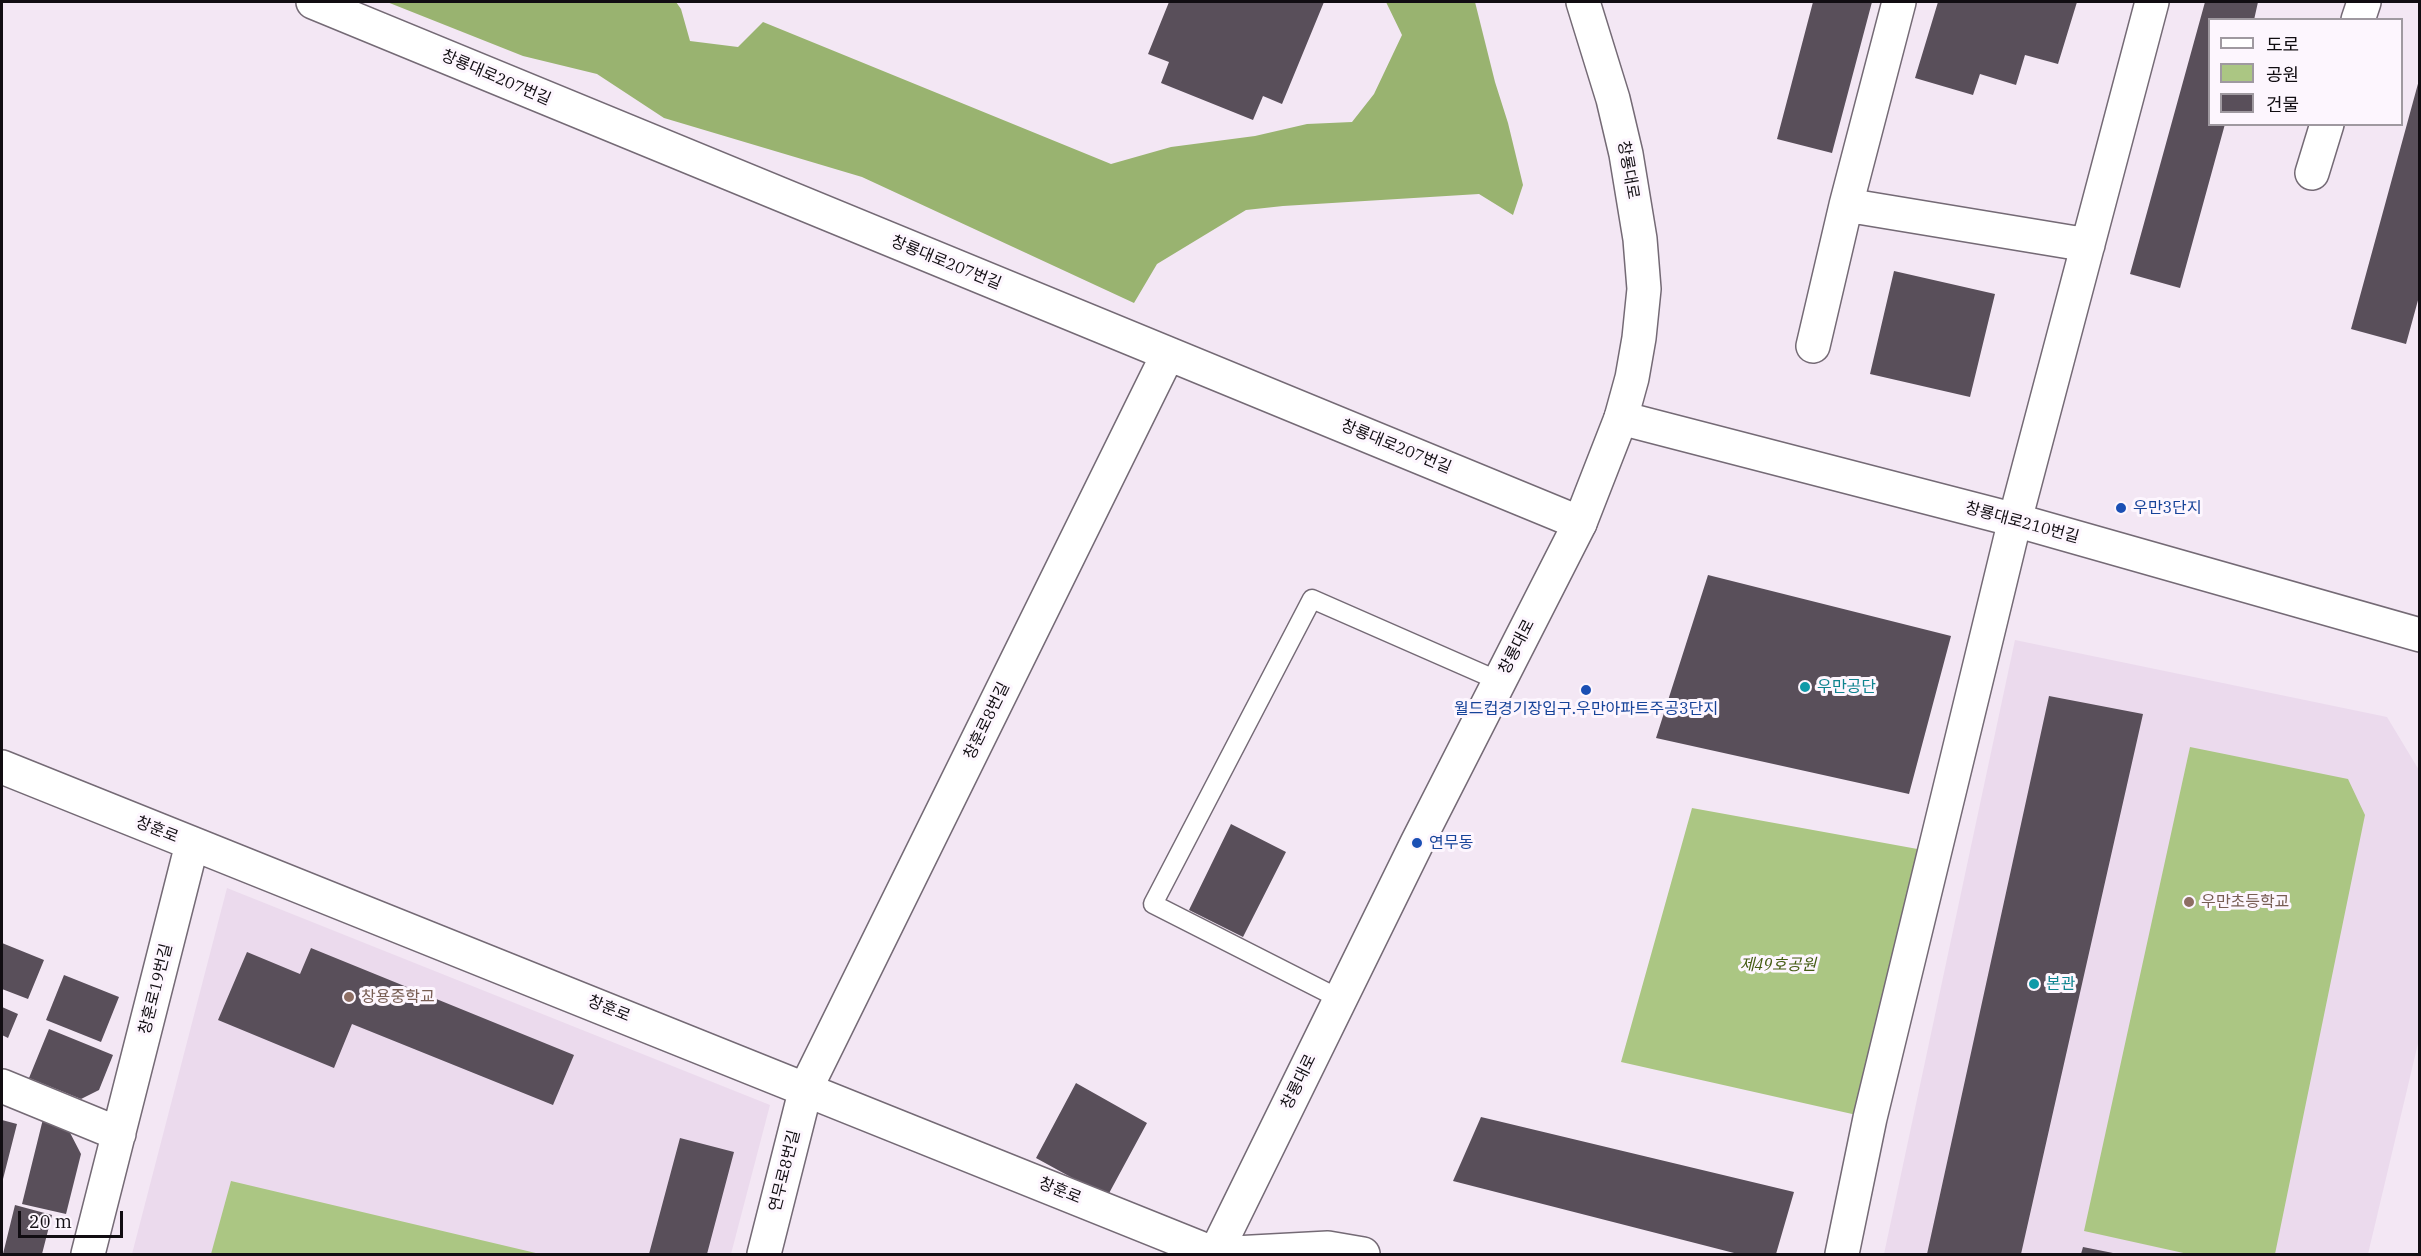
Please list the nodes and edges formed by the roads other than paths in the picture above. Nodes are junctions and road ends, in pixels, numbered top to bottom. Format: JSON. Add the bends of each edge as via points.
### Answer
{"nodes":[{"id":1,"x":313,"y":2,"type":"edge"},
{"id":2,"x":1583,"y":2,"type":"edge"},
{"id":3,"x":1899,"y":2,"type":"edge"},
{"id":4,"x":2152,"y":2,"type":"edge"},
{"id":5,"x":2364,"y":2,"type":"edge"},
{"id":6,"x":2359,"y":18,"type":"edge"},
{"id":7,"x":2326,"y":126,"type":"edge"},
{"id":8,"x":2312,"y":173,"type":"dead end"},
{"id":9,"x":1846,"y":205,"type":"junction"},
{"id":10,"x":2088,"y":245,"type":"junction"},
{"id":11,"x":1813,"y":346,"type":"dead end"},
{"id":12,"x":1168,"y":354,"type":"junction"},
{"id":13,"x":1622,"y":418,"type":"junction"},
{"id":14,"x":2015,"y":520,"type":"junction"},
{"id":15,"x":1580,"y":523,"type":"junction"},
{"id":16,"x":2420,"y":635,"type":"edge"},
{"id":17,"x":1499,"y":681,"type":"junction"},
{"id":18,"x":2,"y":767,"type":"edge"},
{"id":19,"x":192,"y":844,"type":"junction"},
{"id":20,"x":1340,"y":999,"type":"junction"},
{"id":21,"x":2,"y":1086,"type":"edge"},
{"id":22,"x":806,"y":1088,"type":"junction"},
{"id":23,"x":119,"y":1134,"type":"junction"},
{"id":24,"x":88,"y":1254,"type":"edge"},
{"id":25,"x":764,"y":1254,"type":"edge"},
{"id":26,"x":1215,"y":1254,"type":"edge"},
{"id":27,"x":1363,"y":1254,"type":"edge"},
{"id":28,"x":1842,"y":1254,"type":"edge"}],
"edges":[{"from":1,"to":12,"type":"street","name":"창룡대로207번길"},
{"from":2,"to":13,"type":"street","name":"창룡대로","via":[[1613,99],[1640,239],[1644,289],[1632,378]]},
{"from":3,"to":9,"type":"street"},
{"from":4,"to":10,"type":"street"},
{"from":5,"to":6,"type":"street"},
{"from":7,"to":8,"type":"street"},
{"from":9,"to":10,"type":"street"},
{"from":9,"to":11,"type":"street"},
{"from":10,"to":14,"type":"street"},
{"from":12,"to":15,"type":"street","name":"창룡대로207번길"},
{"from":12,"to":22,"type":"street","name":"창훈로8번길"},
{"from":13,"to":14,"type":"street","name":"창룡대로210번길"},
{"from":13,"to":15,"type":"street","name":"창룡대로"},
{"from":14,"to":16,"type":"street","name":"창룡대로210번길"},
{"from":14,"to":28,"type":"street","via":[[1870,1118]]},
{"from":15,"to":17,"type":"street","name":"창룡대로"},
{"from":17,"to":20,"type":"street","name":"창룡대로"},
{"from":17,"to":20,"type":"lane","via":[[1312,599],[1153,904]]},
{"from":18,"to":19,"type":"street","name":"창훈로"},
{"from":19,"to":22,"type":"street","name":"창훈로"},
{"from":19,"to":23,"type":"street","name":"창훈로19번길"},
{"from":20,"to":26,"type":"street","name":"창룡대로"},
{"from":21,"to":23,"type":"street"},
{"from":22,"to":25,"type":"street","name":"연무로8번길"},
{"from":22,"to":26,"type":"street","name":"창훈로"},
{"from":23,"to":24,"type":"street","name":"창훈로19번길"},
{"from":26,"to":27,"type":"street","via":[[1328,1248]]}]}
